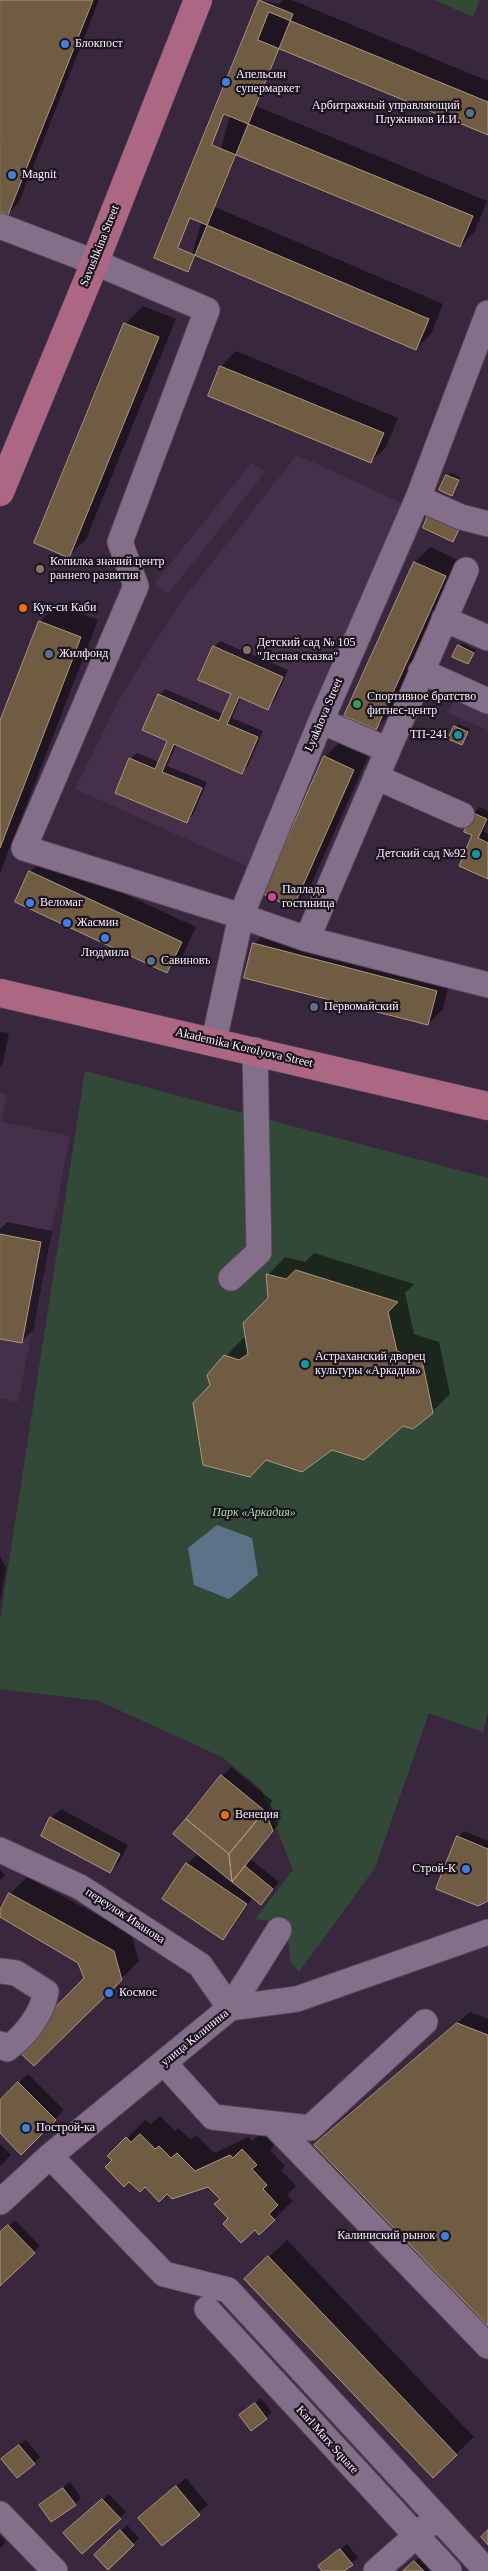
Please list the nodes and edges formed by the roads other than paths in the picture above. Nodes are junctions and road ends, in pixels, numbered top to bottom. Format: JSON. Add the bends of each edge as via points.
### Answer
{"nodes":[{"id":1,"x":198,"y":0,"type":"edge"},
{"id":2,"x":0,"y":226,"type":"edge"},
{"id":3,"x":94,"y":262,"type":"junction"},
{"id":4,"x":488,"y":313,"type":"edge"},
{"id":5,"x":0,"y":492,"type":"edge"},
{"id":6,"x":418,"y":498,"type":"junction"},
{"id":7,"x":488,"y":524,"type":"edge"},
{"id":8,"x":466,"y":570,"type":"dead end"},
{"id":9,"x":444,"y":619,"type":"junction"},
{"id":10,"x":488,"y":638,"type":"edge"},
{"id":11,"x":421,"y":671,"type":"junction"},
{"id":12,"x":488,"y":700,"type":"edge"},
{"id":13,"x":321,"y":721,"type":"junction"},
{"id":14,"x":388,"y":750,"type":"junction"},
{"id":15,"x":376,"y":777,"type":"junction"},
{"id":16,"x":462,"y":815,"type":"dead end"},
{"id":17,"x":241,"y":916,"type":"junction"},
{"id":18,"x":307,"y":939,"type":"junction"},
{"id":19,"x":488,"y":985,"type":"edge"},
{"id":20,"x":0,"y":993,"type":"edge"},
{"id":21,"x":214,"y":1041,"type":"junction"},
{"id":22,"x":255,"y":1050,"type":"junction"},
{"id":23,"x":488,"y":1106,"type":"edge"},
{"id":24,"x":231,"y":1278,"type":"dead end"},
{"id":25,"x":0,"y":1850,"type":"edge"},
{"id":26,"x":278,"y":1930,"type":"dead end"},
{"id":27,"x":488,"y":1932,"type":"edge"},
{"id":28,"x":0,"y":1971,"type":"edge"},
{"id":29,"x":230,"y":2008,"type":"junction"},
{"id":30,"x":425,"y":2022,"type":"dead end"},
{"id":31,"x":0,"y":2044,"type":"edge"},
{"id":32,"x":164,"y":2063,"type":"junction"},
{"id":33,"x":273,"y":2124,"type":"junction"},
{"id":34,"x":50,"y":2156,"type":"junction"},
{"id":35,"x":0,"y":2202,"type":"edge"},
{"id":36,"x":207,"y":2309,"type":"dead end"},
{"id":37,"x":488,"y":2346,"type":"edge"},
{"id":38,"x":0,"y":2514,"type":"edge"},
{"id":39,"x":437,"y":2517,"type":"junction"},
{"id":40,"x":416,"y":2537,"type":"junction"},
{"id":41,"x":55,"y":2571,"type":"edge"},
{"id":42,"x":376,"y":2571,"type":"edge"},
{"id":43,"x":449,"y":2571,"type":"edge"},
{"id":44,"x":488,"y":2571,"type":"edge"}],
"edges":[{"from":1,"to":3,"type":"main road","name":"Savushkina Street"},
{"from":2,"to":3,"type":"street"},
{"from":3,"to":5,"type":"main road","name":"Savushkina Street"},
{"from":3,"to":17,"type":"street","via":[[208,310],[120,542],[136,586],[24,848]]},
{"from":4,"to":6,"type":"street","name":"Lyakhova Street"},
{"from":6,"to":7,"type":"street","via":[[460,517]]},
{"from":6,"to":13,"type":"street","name":"Lyakhova Street"},
{"from":8,"to":9,"type":"street"},
{"from":9,"to":10,"type":"street"},
{"from":9,"to":11,"type":"street"},
{"from":11,"to":12,"type":"street"},
{"from":11,"to":14,"type":"street"},
{"from":13,"to":14,"type":"street"},
{"from":13,"to":17,"type":"street","name":"Lyakhova Street"},
{"from":14,"to":15,"type":"street"},
{"from":15,"to":16,"type":"street"},
{"from":15,"to":18,"type":"street"},
{"from":17,"to":18,"type":"street"},
{"from":17,"to":21,"type":"street","name":"Lyakhova Street"},
{"from":18,"to":19,"type":"street"},
{"from":20,"to":21,"type":"main road","name":"Akademika Korolyova Street"},
{"from":21,"to":22,"type":"main road","name":"Akademika Korolyova Street"},
{"from":22,"to":23,"type":"main road","name":"Akademika Korolyova Street"},
{"from":22,"to":24,"type":"street","via":[[258,1252]]},
{"from":25,"to":29,"type":"street","name":"переулок Иванова","via":[[80,1887],[200,1965]]},
{"from":26,"to":29,"type":"street"},
{"from":27,"to":29,"type":"street","name":"улица Калинина","via":[[297,1999]]},
{"from":28,"to":31,"type":"street","via":[[16,1973],[46,1992],[43,2008],[26,2030],[7,2049]]},
{"from":29,"to":32,"type":"street","name":"улица Калинина"},
{"from":30,"to":33,"type":"street","via":[[310,2128]]},
{"from":32,"to":33,"type":"street","via":[[213,2117]]},
{"from":32,"to":34,"type":"street","name":"улица Калинина"},
{"from":33,"to":37,"type":"street"},
{"from":34,"to":35,"type":"street","name":"улица Калинина"},
{"from":34,"to":39,"type":"street","via":[[164,2274],[228,2290]]},
{"from":36,"to":40,"type":"street","name":"Karl Marx Square"},
{"from":38,"to":41,"type":"street"},
{"from":39,"to":40,"type":"street"},
{"from":39,"to":44,"type":"street"},
{"from":40,"to":42,"type":"street"},
{"from":40,"to":43,"type":"street","name":"Karl Marx Square"}]}
